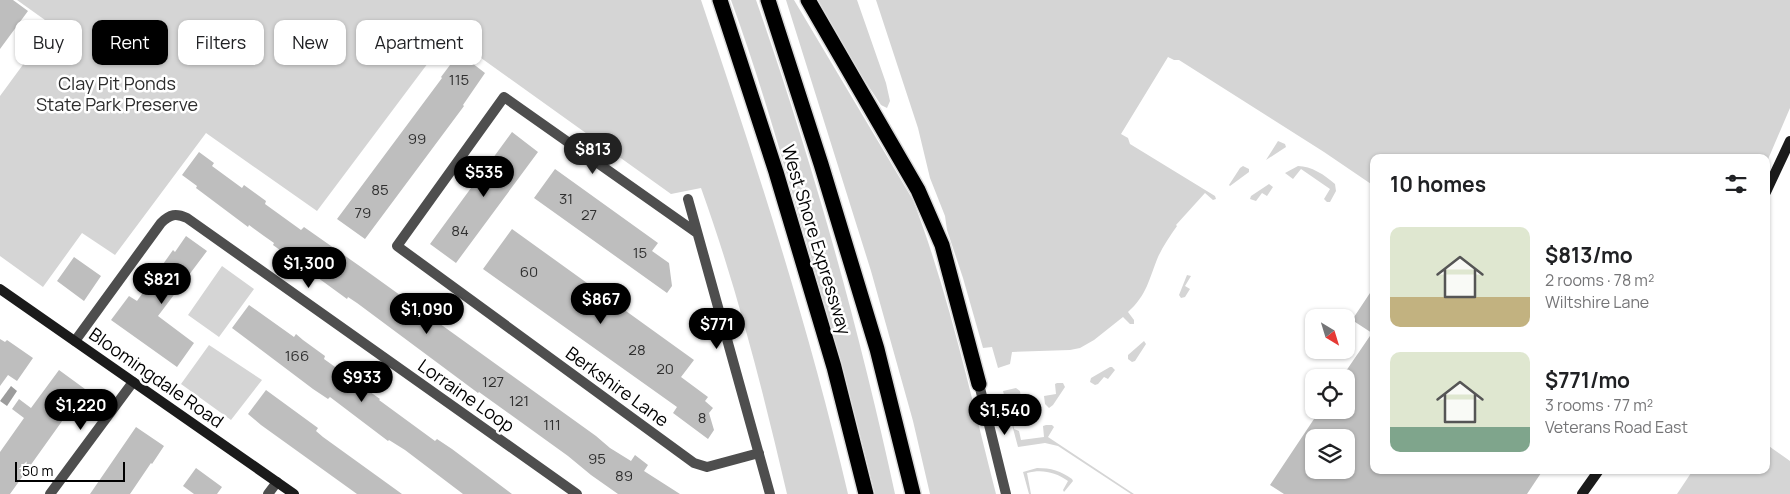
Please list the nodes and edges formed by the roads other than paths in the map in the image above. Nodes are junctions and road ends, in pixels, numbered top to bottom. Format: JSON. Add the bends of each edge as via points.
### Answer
{"nodes":[{"id":1,"x":720,"y":0,"type":"edge"},
{"id":2,"x":768,"y":0,"type":"edge"},
{"id":3,"x":808,"y":0,"type":"edge"},
{"id":4,"x":1790,"y":141,"type":"edge"},
{"id":5,"x":1770,"y":184,"type":"edge"},
{"id":6,"x":688,"y":199,"type":"dead end"},
{"id":7,"x":697,"y":233,"type":"junction"},
{"id":8,"x":0,"y":289,"type":"edge"},
{"id":9,"x":75,"y":341,"type":"junction"},
{"id":10,"x":133,"y":382,"type":"junction"},
{"id":11,"x":980,"y":384,"type":"joint"},
{"id":12,"x":759,"y":453,"type":"junction"},
{"id":13,"x":1596,"y":474,"type":"edge"},
{"id":14,"x":277,"y":482,"type":"junction"},
{"id":15,"x":50,"y":494,"type":"edge"},
{"id":16,"x":268,"y":494,"type":"edge"},
{"id":17,"x":294,"y":494,"type":"edge"},
{"id":18,"x":577,"y":494,"type":"edge"},
{"id":19,"x":770,"y":494,"type":"edge"},
{"id":20,"x":866,"y":494,"type":"edge"},
{"id":21,"x":913,"y":494,"type":"edge"},
{"id":22,"x":1006,"y":494,"type":"edge"},
{"id":23,"x":1582,"y":494,"type":"edge"}],
"edges":[{"from":1,"to":20,"type":"highway","name":"West Shore Expressway","via":[[779,181],[834,367]]},
{"from":2,"to":21,"type":"highway","name":"West Shore Expressway","via":[[877,349]]},
{"from":3,"to":11,"type":"highway","via":[[918,190],[942,245]]},
{"from":4,"to":5,"type":"street"},
{"from":6,"to":7,"type":"street"},
{"from":7,"to":12,"type":"street"},
{"from":7,"to":12,"type":"street","name":"Berkshire Lane","via":[[504,97],[397,246],[694,463],[707,467]]},
{"from":8,"to":9,"type":"street","name":"Bloomingdale Road"},
{"from":9,"to":10,"type":"street","name":"Bloomingdale Road"},
{"from":9,"to":18,"type":"street","name":"Lorraine Loop","via":[[161,223],[174,214],[180,215]]},
{"from":10,"to":14,"type":"street","name":"Bloomingdale Road"},
{"from":10,"to":15,"type":"street"},
{"from":11,"to":22,"type":"street"},
{"from":12,"to":19,"type":"street"},
{"from":13,"to":23,"type":"street"},
{"from":14,"to":16,"type":"street"},
{"from":14,"to":17,"type":"street","name":"Bloomingdale Road"}]}
